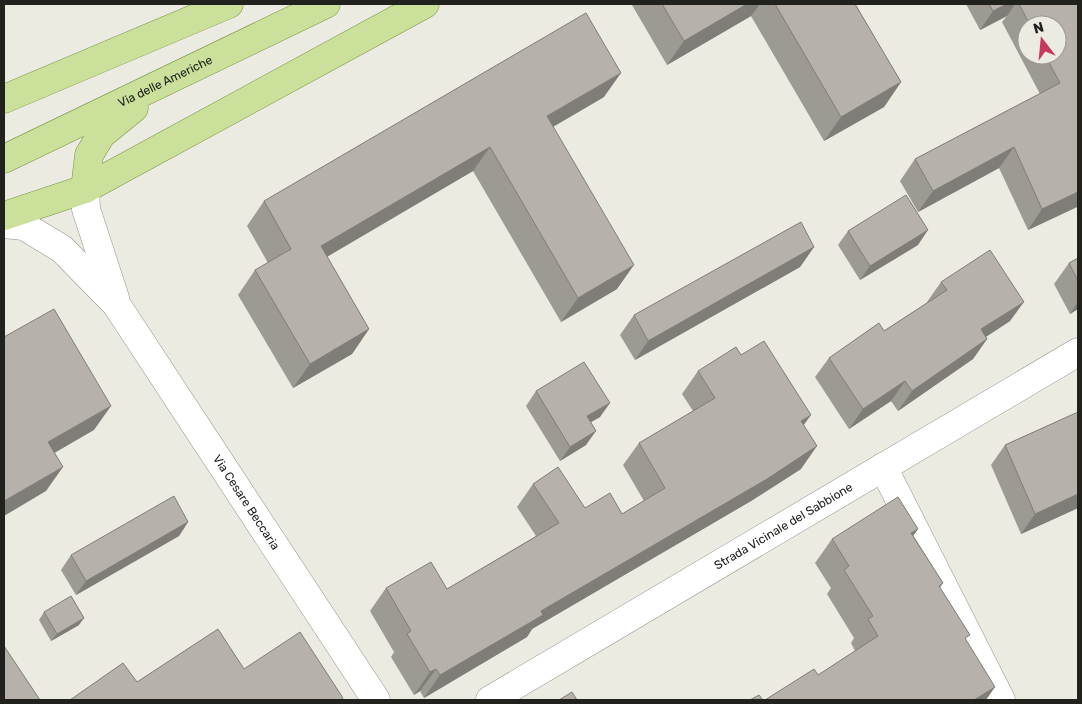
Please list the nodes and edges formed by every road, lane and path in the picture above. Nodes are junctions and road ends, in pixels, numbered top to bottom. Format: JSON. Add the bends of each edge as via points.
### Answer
{"nodes":[{"id":1,"x":194,"y":4,"type":"edge"},
{"id":2,"x":229,"y":4,"type":"edge"},
{"id":3,"x":326,"y":4,"type":"edge"},
{"id":4,"x":425,"y":4,"type":"edge"},
{"id":5,"x":78,"y":68,"type":"junction"},
{"id":6,"x":168,"y":80,"type":"junction"},
{"id":7,"x":4,"y":99,"type":"edge"},
{"id":8,"x":4,"y":159,"type":"edge"},
{"id":9,"x":84,"y":189,"type":"junction"},
{"id":10,"x":4,"y":216,"type":"edge"},
{"id":11,"x":4,"y":224,"type":"edge"},
{"id":12,"x":116,"y":304,"type":"junction"},
{"id":13,"x":1078,"y":352,"type":"edge"},
{"id":14,"x":883,"y":467,"type":"junction"},
{"id":15,"x":376,"y":700,"type":"edge"},
{"id":16,"x":490,"y":700,"type":"edge"},
{"id":17,"x":1001,"y":700,"type":"edge"}],
"edges":[{"from":1,"to":5,"type":"main road"},
{"from":2,"to":5,"type":"main road"},
{"from":3,"to":6,"type":"main road","name":"Via delle Americhe"},
{"from":4,"to":9,"type":"main road"},
{"from":5,"to":7,"type":"main road"},
{"from":6,"to":8,"type":"main road","name":"Via delle Americhe"},
{"from":6,"to":9,"type":"main road","via":[[101,135],[89,154]]},
{"from":9,"to":10,"type":"main road"},
{"from":9,"to":12,"type":"street","name":"Via Cesare Beccaria","via":[[86,209]]},
{"from":11,"to":12,"type":"street","name":"Via Cesare Beccaria","via":[[24,226],[62,249]]},
{"from":12,"to":15,"type":"street","name":"Via Cesare Beccaria"},
{"from":13,"to":14,"type":"street","name":"Strada Vicinale del Sabbione"},
{"from":14,"to":16,"type":"street","name":"Strada Vicinale del Sabbione"},
{"from":14,"to":17,"type":"street"}]}
